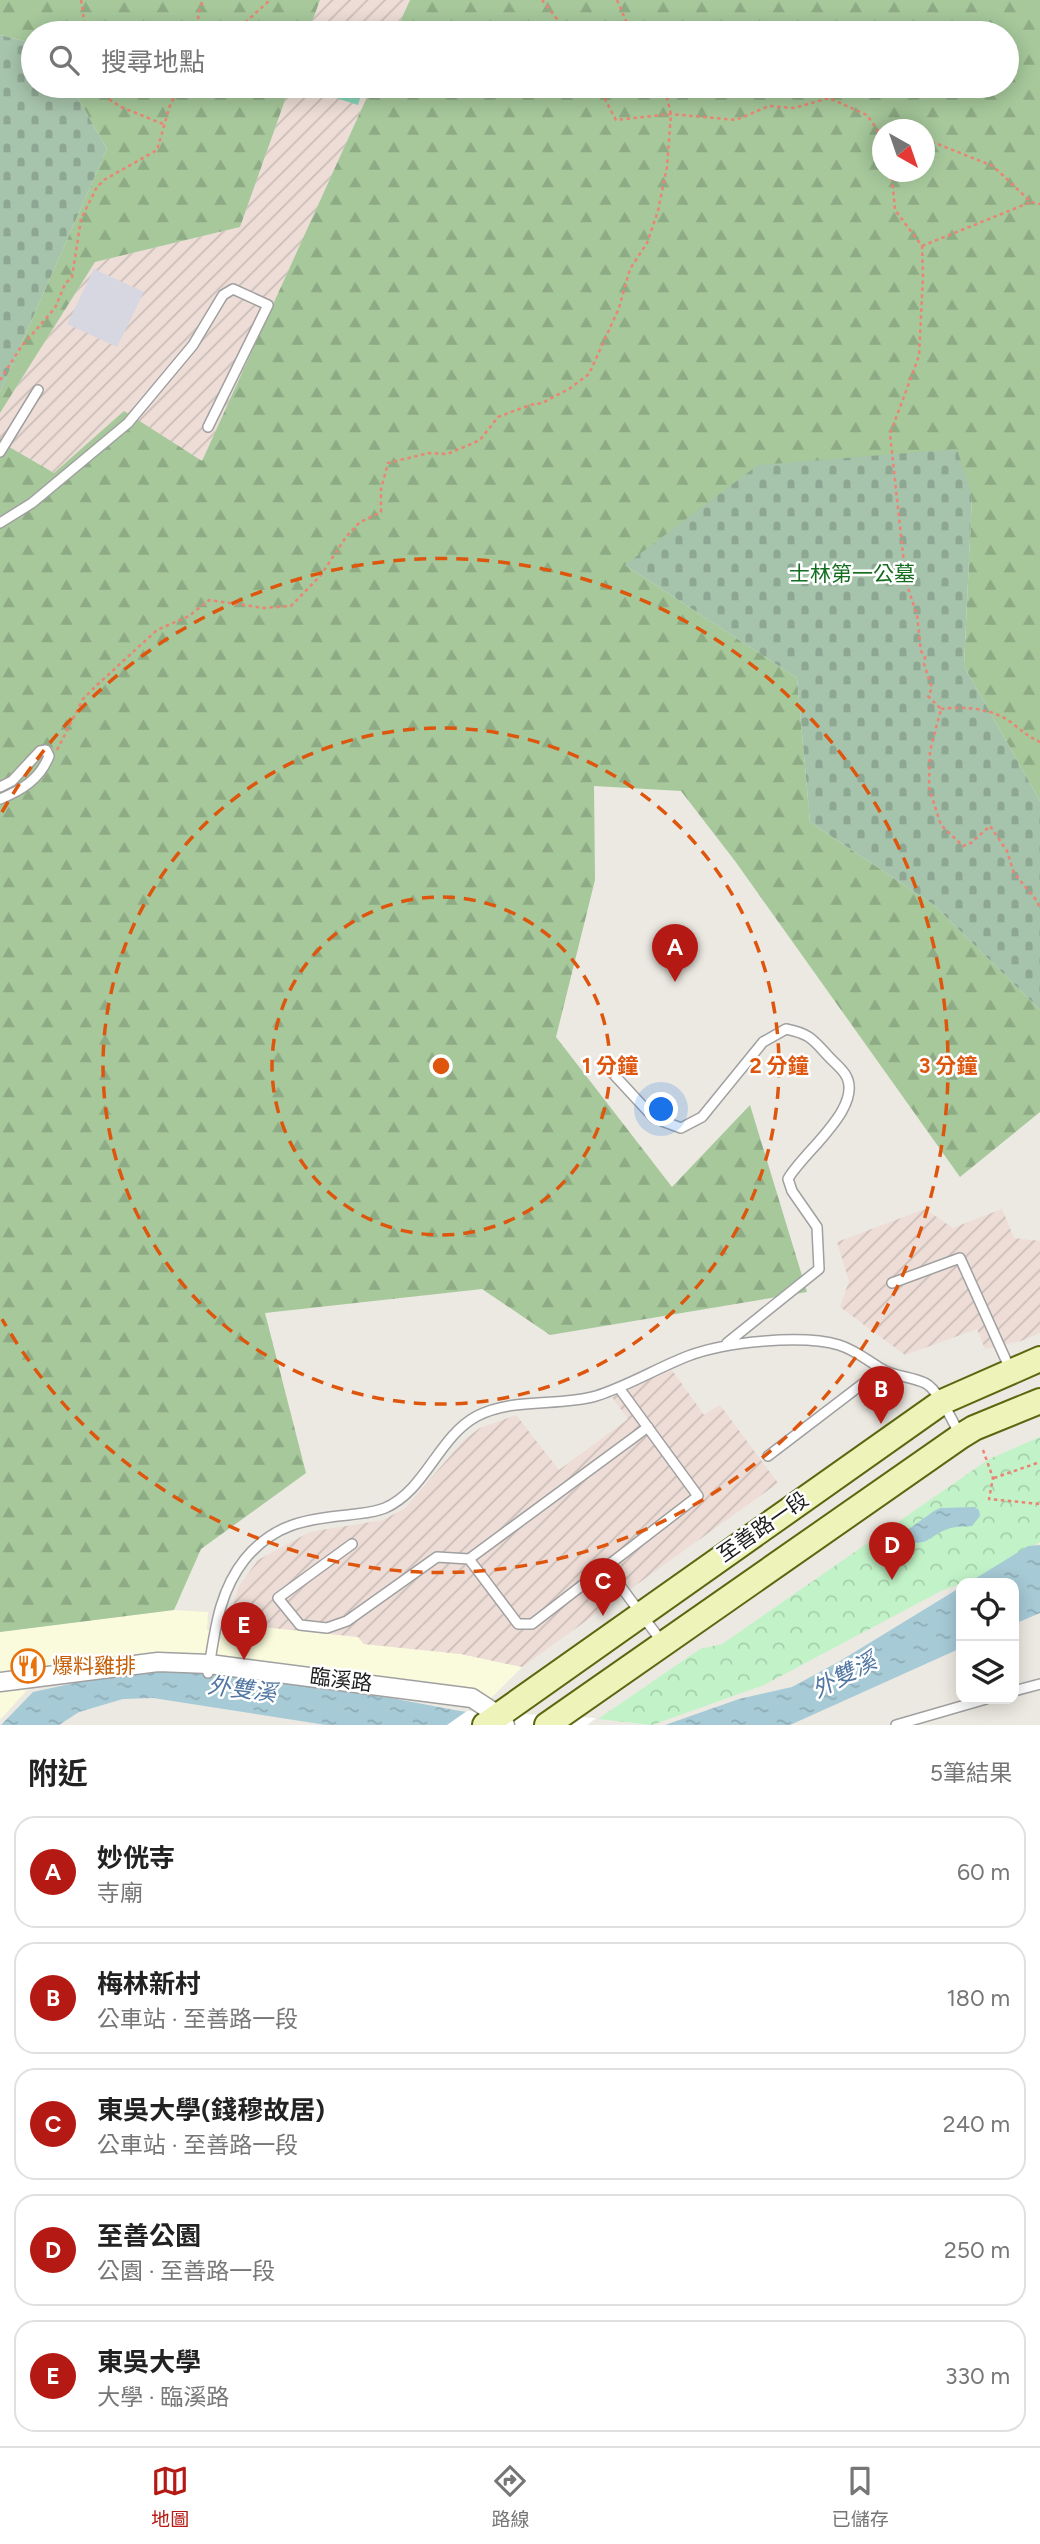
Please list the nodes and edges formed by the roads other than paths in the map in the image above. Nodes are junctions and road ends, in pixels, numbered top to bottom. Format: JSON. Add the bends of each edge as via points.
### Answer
{"nodes":[{"id":1,"x":38,"y":390,"type":"dead end"},
{"id":2,"x":208,"y":427,"type":"dead end"},
{"id":3,"x":0,"y":452,"type":"edge"},
{"id":4,"x":0,"y":523,"type":"edge"},
{"id":5,"x":0,"y":787,"type":"edge"},
{"id":6,"x":0,"y":799,"type":"edge"},
{"id":7,"x":605,"y":1065,"type":"dead end"},
{"id":8,"x":892,"y":1283,"type":"dead end"},
{"id":9,"x":726,"y":1344,"type":"junction"},
{"id":10,"x":1040,"y":1359,"type":"edge"},
{"id":11,"x":882,"y":1369,"type":"junction"},
{"id":12,"x":1010,"y":1371,"type":"junction"},
{"id":13,"x":619,"y":1388,"type":"junction"},
{"id":14,"x":1040,"y":1401,"type":"edge"},
{"id":15,"x":942,"y":1402,"type":"junction"},
{"id":16,"x":648,"y":1427,"type":"junction"},
{"id":17,"x":961,"y":1436,"type":"junction"},
{"id":18,"x":768,"y":1456,"type":"dead end"},
{"id":19,"x":352,"y":1544,"type":"dead end"},
{"id":20,"x":469,"y":1559,"type":"junction"},
{"id":21,"x":607,"y":1568,"type":"junction"},
{"id":22,"x":641,"y":1613,"type":"junction"},
{"id":23,"x":664,"y":1644,"type":"junction"},
{"id":24,"x":209,"y":1668,"type":"junction"},
{"id":25,"x":0,"y":1682,"type":"edge"},
{"id":26,"x":1040,"y":1684,"type":"edge"},
{"id":27,"x":1019,"y":1690,"type":"edge"},
{"id":28,"x":969,"y":1704,"type":"edge"},
{"id":29,"x":553,"y":1721,"type":"edge"},
{"id":30,"x":496,"y":1722,"type":"edge"},
{"id":31,"x":896,"y":1725,"type":"edge"}],
"edges":[{"from":1,"to":3,"type":"lane"},
{"from":2,"to":4,"type":"lane","via":[[268,305],[233,289],[223,295],[193,345],[128,423],[32,503]]},
{"from":5,"to":6,"type":"lane","via":[[46,750],[49,756],[37,777]]},
{"from":7,"to":9,"type":"lane","via":[[654,1118],[681,1128],[702,1117],[763,1042],[786,1029],[806,1033],[847,1076],[849,1098],[837,1120],[788,1180],[817,1227],[819,1269]]},
{"from":8,"to":12,"type":"lane","via":[[960,1258]]},
{"from":9,"to":11,"type":"lane","via":[[795,1341],[838,1345]]},
{"from":9,"to":13,"type":"lane"},
{"from":10,"to":12,"type":"main road","name":"至善路一段"},
{"from":11,"to":15,"type":"lane","via":[[928,1384]]},
{"from":11,"to":18,"type":"lane"},
{"from":12,"to":15,"type":"main road","name":"至善路一段"},
{"from":13,"to":16,"type":"lane"},
{"from":13,"to":24,"type":"lane","via":[[592,1397],[495,1408],[462,1428],[422,1477],[386,1507],[312,1518],[291,1524],[269,1539],[246,1559],[226,1589]]},
{"from":14,"to":17,"type":"main road","name":"至善路一段"},
{"from":15,"to":17,"type":"lane"},
{"from":15,"to":22,"type":"main road","name":"至善路一段"},
{"from":16,"to":20,"type":"lane"},
{"from":16,"to":21,"type":"lane","via":[[698,1496]]},
{"from":17,"to":23,"type":"main road","name":"至善路一段"},
{"from":19,"to":20,"type":"lane","via":[[278,1598],[300,1625],[327,1628],[347,1621],[437,1557]]},
{"from":20,"to":21,"type":"lane","via":[[518,1624],[532,1624]]},
{"from":21,"to":22,"type":"lane"},
{"from":22,"to":23,"type":"lane"},
{"from":22,"to":30,"type":"main road","name":"至善路一段"},
{"from":23,"to":29,"type":"main road","name":"至善路一段"},
{"from":24,"to":25,"type":"street","name":"臨溪路","via":[[158,1662]]},
{"from":24,"to":30,"type":"street","name":"臨溪路","via":[[472,1698]]},
{"from":26,"to":27,"type":"lane"},
{"from":28,"to":31,"type":"lane"}]}
